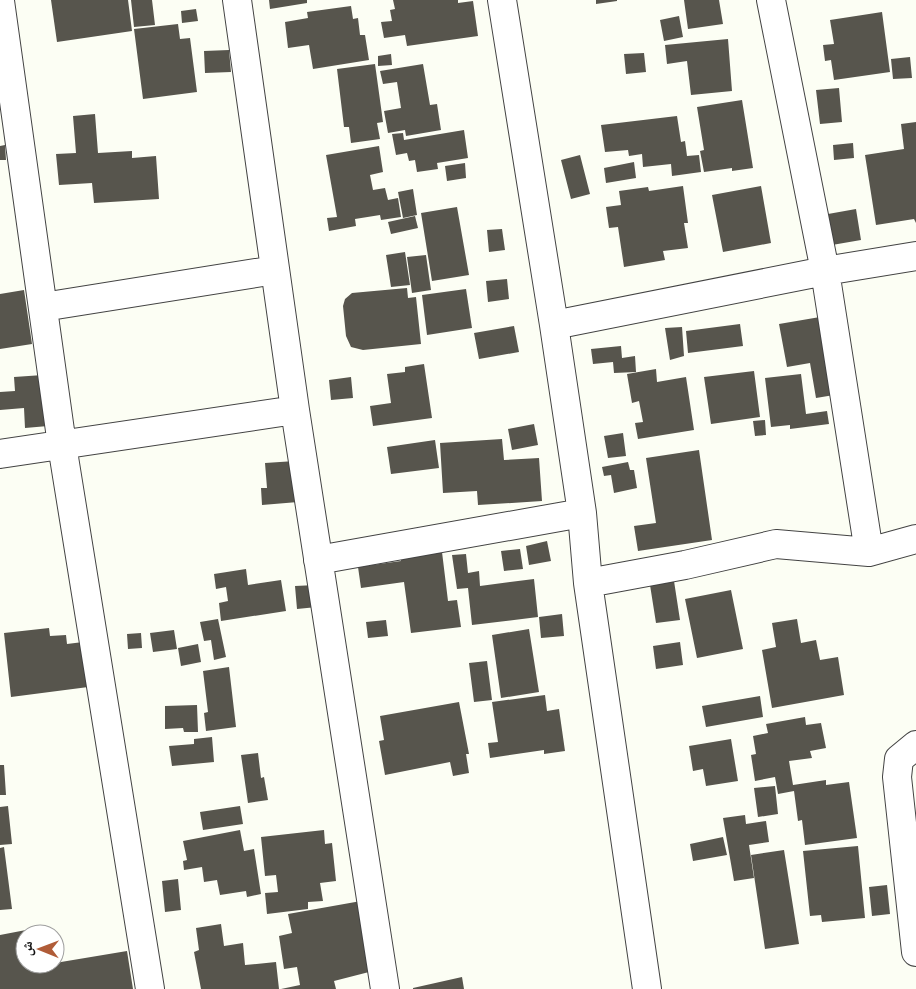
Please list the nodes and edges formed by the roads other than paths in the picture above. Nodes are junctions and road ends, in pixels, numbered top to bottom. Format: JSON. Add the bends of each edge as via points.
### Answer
{"nodes":[{"id":1,"x":237,"y":0,"type":"edge"},
{"id":2,"x":502,"y":0,"type":"edge"},
{"id":3,"x":771,"y":0,"type":"edge"},
{"id":4,"x":0,"y":1,"type":"edge"},
{"id":5,"x":8,"y":118,"type":"edge"},
{"id":6,"x":916,"y":256,"type":"edge"},
{"id":7,"x":275,"y":270,"type":"junction"},
{"id":8,"x":825,"y":271,"type":"junction"},
{"id":9,"x":43,"y":307,"type":"junction"},
{"id":10,"x":554,"y":325,"type":"junction"},
{"id":11,"x":295,"y":410,"type":"junction"},
{"id":12,"x":62,"y":445,"type":"junction"},
{"id":13,"x":0,"y":454,"type":"edge"},
{"id":14,"x":582,"y":514,"type":"junction"},
{"id":15,"x":916,"y":539,"type":"edge"},
{"id":16,"x":868,"y":552,"type":"junction"},
{"id":17,"x":318,"y":560,"type":"junction"},
{"id":18,"x":588,"y":584,"type":"junction"},
{"id":19,"x":916,"y":745,"type":"edge"},
{"id":20,"x":916,"y":952,"type":"edge"},
{"id":21,"x":150,"y":989,"type":"edge"},
{"id":22,"x":386,"y":989,"type":"edge"},
{"id":23,"x":647,"y":989,"type":"edge"}],
"edges":[{"from":1,"to":7,"type":"street"},
{"from":2,"to":10,"type":"street"},
{"from":3,"to":8,"type":"street"},
{"from":4,"to":5,"type":"street"},
{"from":5,"to":9,"type":"street"},
{"from":6,"to":8,"type":"street"},
{"from":7,"to":9,"type":"street"},
{"from":7,"to":11,"type":"street"},
{"from":8,"to":10,"type":"street"},
{"from":8,"to":16,"type":"street"},
{"from":9,"to":12,"type":"street"},
{"from":10,"to":14,"type":"street"},
{"from":11,"to":12,"type":"street"},
{"from":11,"to":17,"type":"street"},
{"from":12,"to":13,"type":"street"},
{"from":12,"to":21,"type":"street"},
{"from":14,"to":17,"type":"street"},
{"from":14,"to":18,"type":"street"},
{"from":15,"to":16,"type":"street"},
{"from":16,"to":18,"type":"street","via":[[776,544]]},
{"from":17,"to":22,"type":"street"},
{"from":18,"to":23,"type":"street"},
{"from":19,"to":20,"type":"street","via":[[899,759],[897,776]]}]}
